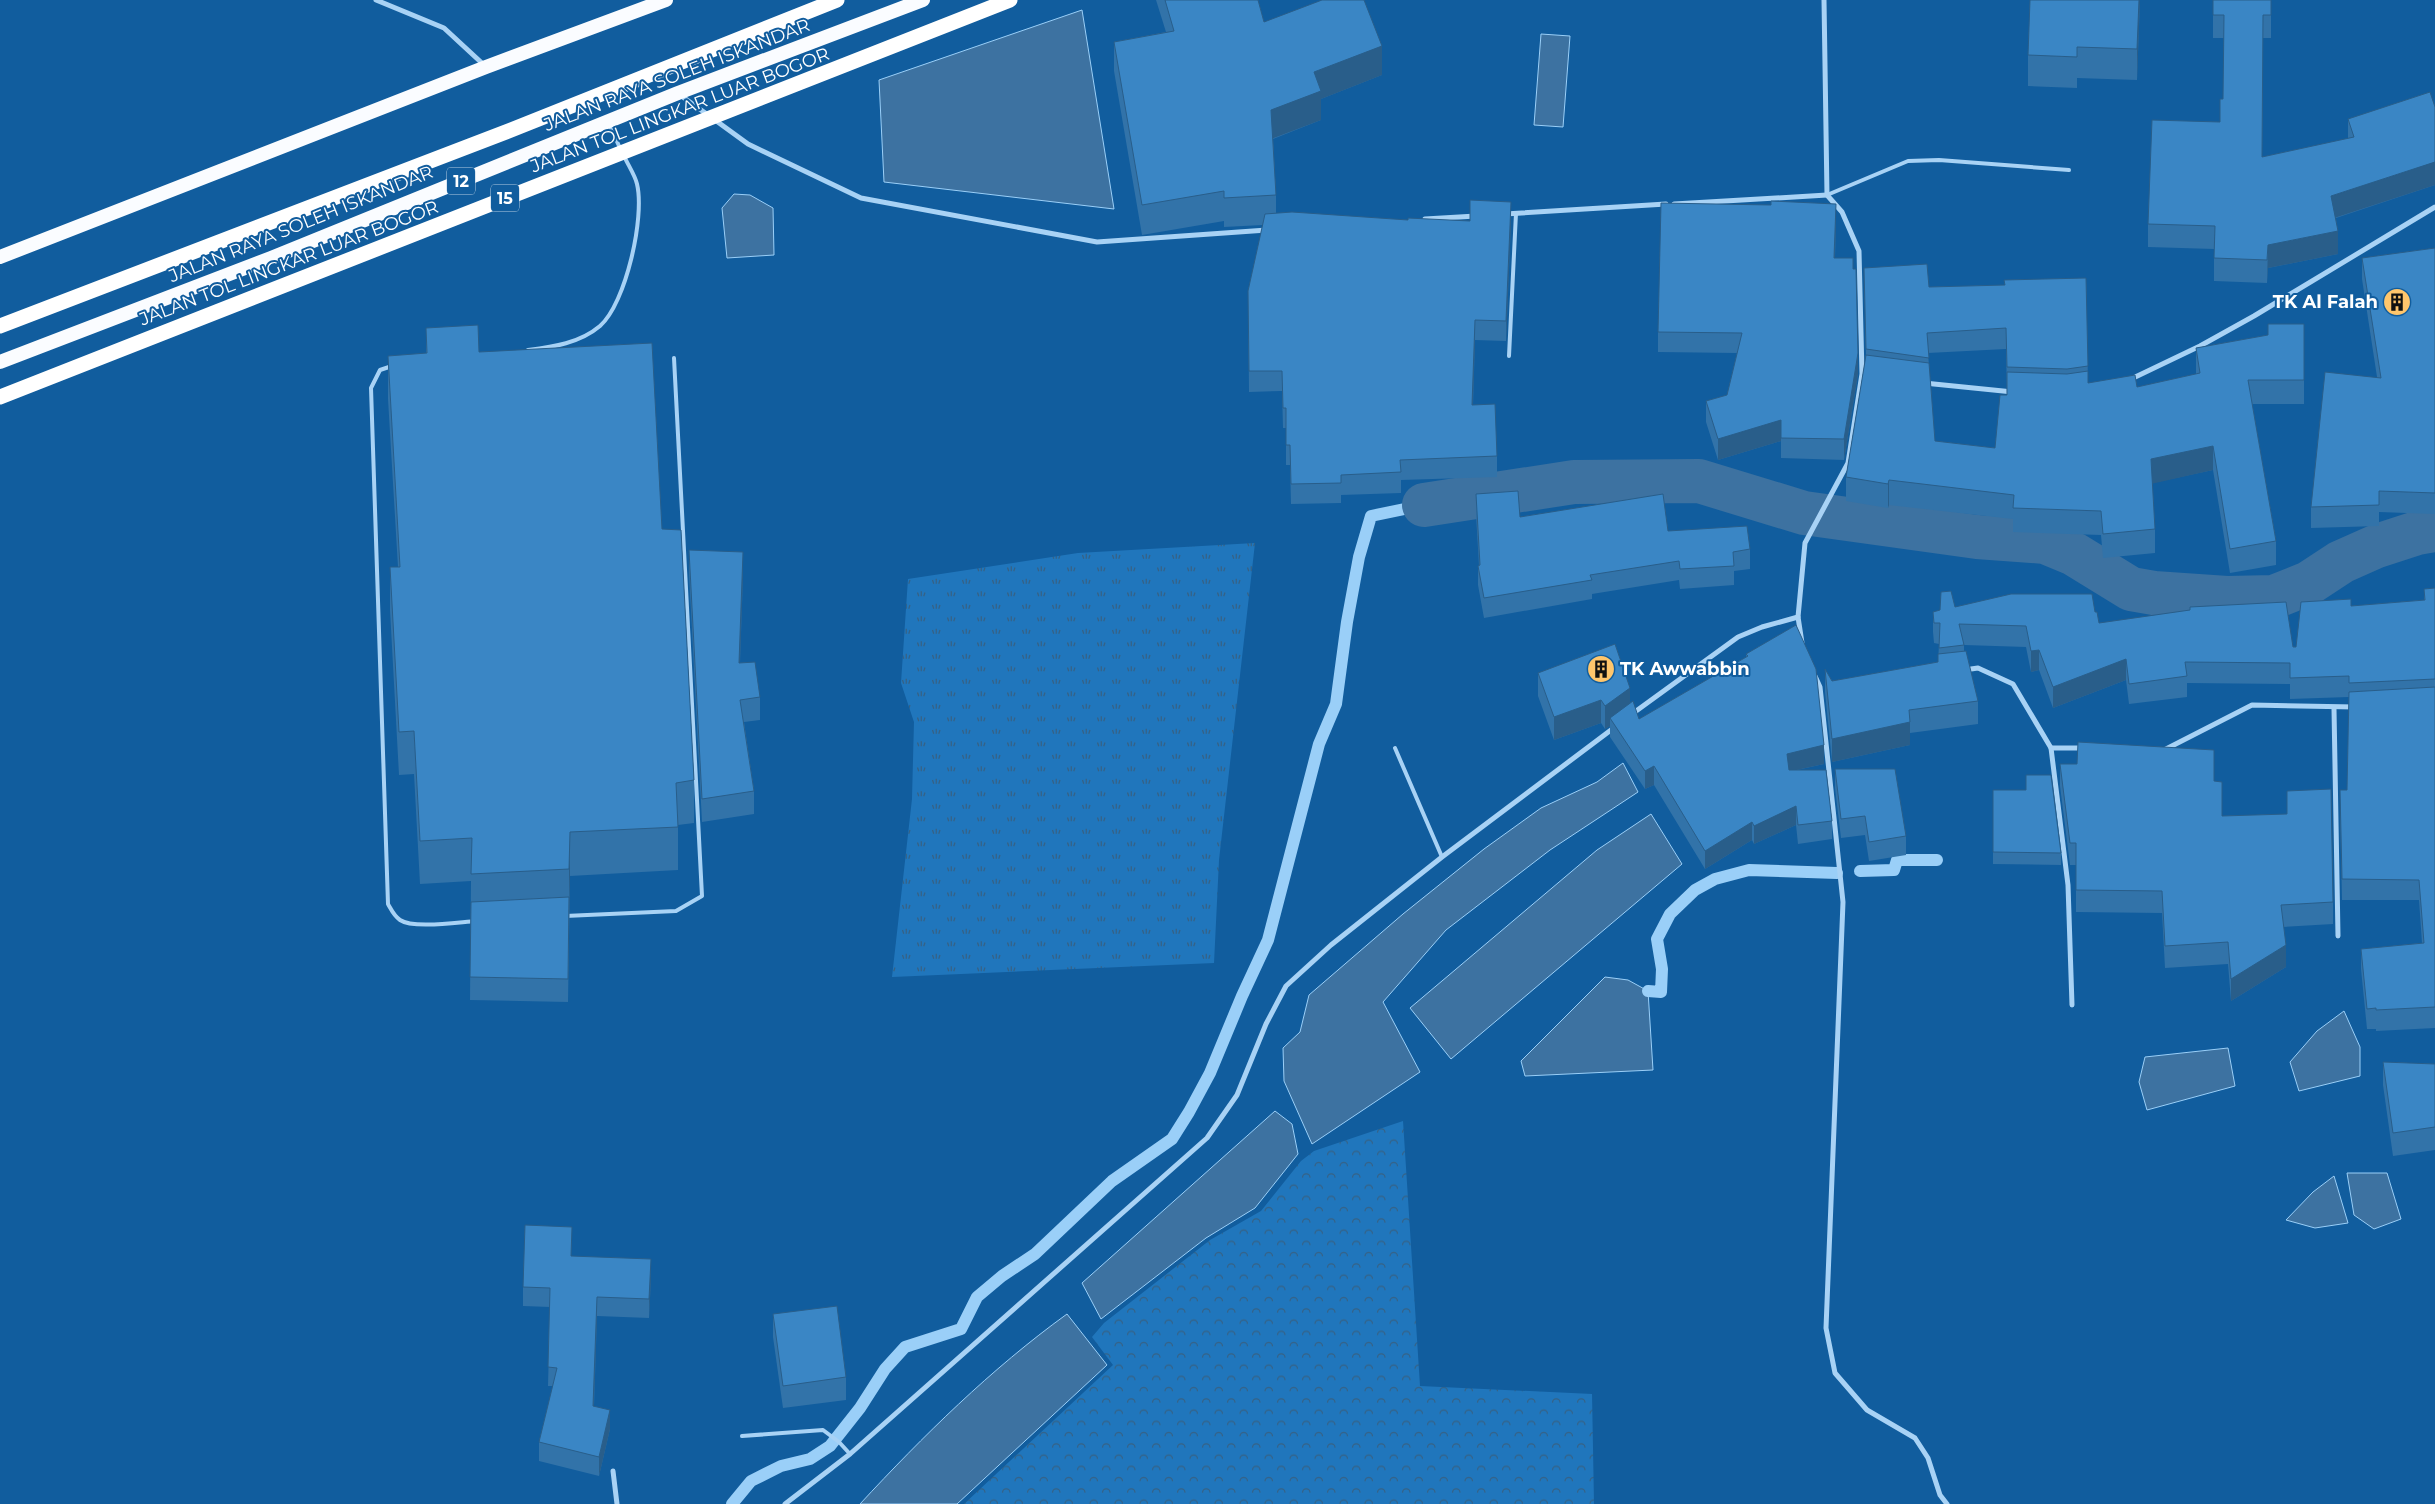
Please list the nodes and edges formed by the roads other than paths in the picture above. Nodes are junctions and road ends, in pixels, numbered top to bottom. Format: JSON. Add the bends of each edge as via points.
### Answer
{"nodes":[{"id":1,"x":376,"y":0,"type":"edge"},
{"id":2,"x":666,"y":0,"type":"edge"},
{"id":3,"x":837,"y":0,"type":"edge"},
{"id":4,"x":923,"y":0,"type":"edge"},
{"id":5,"x":1010,"y":0,"type":"edge"},
{"id":6,"x":1824,"y":0,"type":"edge"},
{"id":7,"x":486,"y":67,"type":"junction"},
{"id":8,"x":678,"y":93,"type":"junction"},
{"id":9,"x":607,"y":121,"type":"junction"},
{"id":10,"x":2069,"y":170,"type":"dead end"},
{"id":11,"x":1826,"y":194,"type":"junction"},
{"id":12,"x":2435,"y":207,"type":"edge"},
{"id":13,"x":1516,"y":213,"type":"junction"},
{"id":14,"x":1496,"y":214,"type":"edge"},
{"id":15,"x":1486,"y":215,"type":"edge"},
{"id":16,"x":1417,"y":220,"type":"edge"},
{"id":17,"x":1277,"y":230,"type":"edge"},
{"id":18,"x":0,"y":257,"type":"edge"},
{"id":19,"x":0,"y":326,"type":"edge"},
{"id":20,"x":520,"y":350,"type":"edge"},
{"id":21,"x":1509,"y":356,"type":"dead end"},
{"id":22,"x":674,"y":358,"type":"dead end"},
{"id":23,"x":0,"y":362,"type":"edge"},
{"id":24,"x":398,"y":365,"type":"edge"},
{"id":25,"x":1862,"y":374,"type":"junction"},
{"id":26,"x":1871,"y":376,"type":"edge"},
{"id":27,"x":1917,"y":382,"type":"edge"},
{"id":28,"x":2119,"y":383,"type":"edge"},
{"id":29,"x":2024,"y":393,"type":"edge"},
{"id":30,"x":0,"y":397,"type":"edge"},
{"id":31,"x":1798,"y":617,"type":"junction"},
{"id":32,"x":1803,"y":650,"type":"edge"},
{"id":33,"x":1811,"y":668,"type":"edge"},
{"id":34,"x":1958,"y":670,"type":"edge"},
{"id":35,"x":1829,"y":685,"type":"edge"},
{"id":36,"x":1820,"y":686,"type":"junction"},
{"id":37,"x":2362,"y":707,"type":"edge"},
{"id":38,"x":2334,"y":709,"type":"junction"},
{"id":39,"x":1630,"y":716,"type":"edge"},
{"id":40,"x":1622,"y":722,"type":"edge"},
{"id":41,"x":1395,"y":748,"type":"dead end"},
{"id":42,"x":2051,"y":748,"type":"junction"},
{"id":43,"x":2089,"y":748,"type":"edge"},
{"id":44,"x":2155,"y":750,"type":"edge"},
{"id":45,"x":1442,"y":857,"type":"junction"},
{"id":46,"x":559,"y":917,"type":"edge"},
{"id":47,"x":481,"y":920,"type":"edge"},
{"id":48,"x":2338,"y":936,"type":"dead end"},
{"id":49,"x":2072,"y":1005,"type":"dead end"},
{"id":50,"x":742,"y":1436,"type":"dead end"},
{"id":51,"x":850,"y":1454,"type":"junction"},
{"id":52,"x":614,"y":1471,"type":"dead end"},
{"id":53,"x":617,"y":1504,"type":"edge"},
{"id":54,"x":785,"y":1504,"type":"edge"},
{"id":55,"x":1947,"y":1504,"type":"edge"}],
"edges":[{"from":1,"to":7,"type":"street","via":[[444,28]]},
{"from":2,"to":7,"type":"highway"},
{"from":3,"to":19,"type":"highway","via":[[511,130]]},
{"from":4,"to":8,"type":"highway","name":"JALAN RAYA SOLEH ISKANDAR","number":"12"},
{"from":5,"to":30,"type":"highway","name":"JALAN TOL LINGKAR LUAR BOGOR","number":"15","bridge":true},
{"from":6,"to":11,"type":"street"},
{"from":7,"to":18,"type":"highway"},
{"from":8,"to":9,"type":"highway","name":"JALAN RAYA SOLEH ISKANDAR","number":"12"},
{"from":8,"to":17,"type":"street","via":[[748,144],[861,198],[1097,242]]},
{"from":9,"to":20,"type":"lane","via":[[637,184],[638,218],[623,285],[614,308],[583,336],[558,346]]},
{"from":9,"to":23,"type":"highway","name":"JALAN RAYA SOLEH ISKANDAR","number":"12","via":[[271,258]]},
{"from":10,"to":11,"type":"lane","via":[[1939,160],[1908,161]]},
{"from":11,"to":13,"type":"street"},
{"from":11,"to":25,"type":"street","via":[[1842,212],[1859,251]]},
{"from":12,"to":28,"type":"street","via":[[2247,320],[2136,378]]},
{"from":13,"to":14,"type":"street"},
{"from":13,"to":21,"type":"lane"},
{"from":15,"to":16,"type":"street"},
{"from":22,"to":46,"type":"lane","via":[[702,896],[676,911]]},
{"from":24,"to":47,"type":"lane","via":[[380,370],[371,388],[388,904],[393,914],[413,924]]},
{"from":25,"to":26,"type":"street"},
{"from":25,"to":31,"type":"street","via":[[1848,463],[1806,543]]},
{"from":27,"to":29,"type":"street"},
{"from":31,"to":32,"type":"street"},
{"from":31,"to":39,"type":"street","via":[[1738,637]]},
{"from":33,"to":36,"type":"street"},
{"from":34,"to":42,"type":"street","via":[[1978,668],[2012,684]]},
{"from":35,"to":36,"type":"street"},
{"from":36,"to":55,"type":"street","via":[[1843,902],[1826,1328],[1835,1373],[1866,1410],[1915,1438],[1928,1458],[1940,1495]]},
{"from":37,"to":38,"type":"street"},
{"from":38,"to":44,"type":"street","via":[[2252,705],[2164,750]]},
{"from":38,"to":48,"type":"street"},
{"from":40,"to":45,"type":"street"},
{"from":41,"to":45,"type":"lane"},
{"from":42,"to":43,"type":"street"},
{"from":42,"to":49,"type":"street","via":[[2068,885]]},
{"from":45,"to":51,"type":"street","via":[[1331,945],[1286,986],[1266,1024],[1237,1095],[1207,1138]]},
{"from":50,"to":51,"type":"lane","via":[[823,1430]]},
{"from":51,"to":54,"type":"street"},
{"from":52,"to":53,"type":"street"}]}
